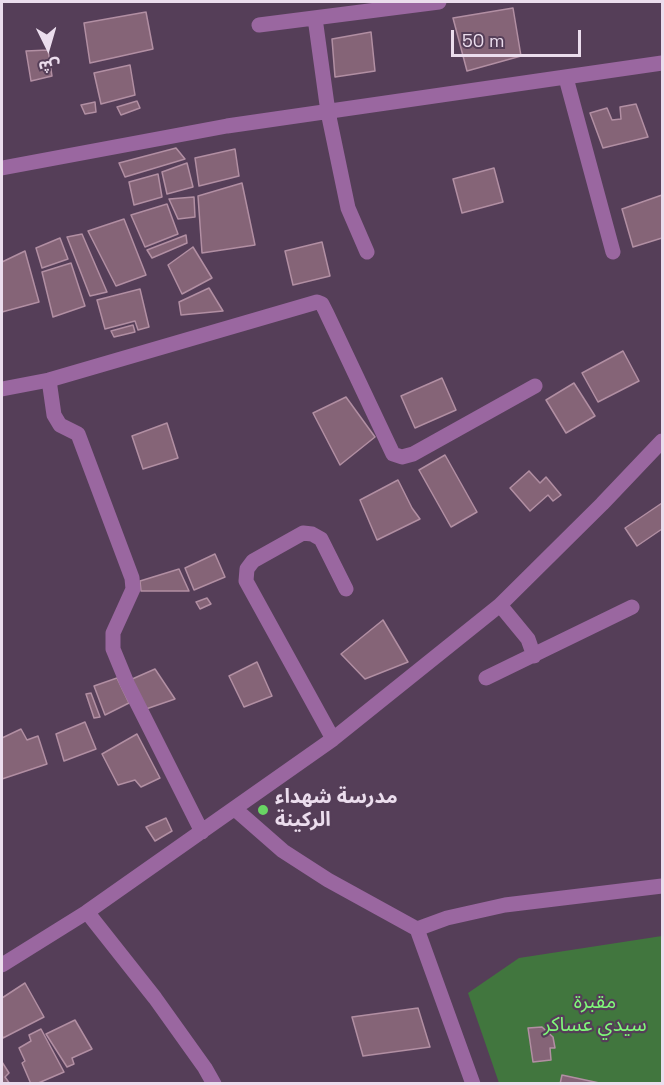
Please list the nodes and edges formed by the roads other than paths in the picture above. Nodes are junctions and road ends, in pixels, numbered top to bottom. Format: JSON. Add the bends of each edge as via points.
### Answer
{"nodes":[{"id":1,"x":439,"y":2,"type":"edge"},
{"id":2,"x":315,"y":18,"type":"junction"},
{"id":3,"x":259,"y":25,"type":"dead end"},
{"id":4,"x":663,"y":63,"type":"edge"},
{"id":5,"x":566,"y":78,"type":"junction"},
{"id":6,"x":328,"y":112,"type":"junction"},
{"id":7,"x":2,"y":168,"type":"edge"},
{"id":8,"x":368,"y":252,"type":"dead end"},
{"id":9,"x":613,"y":252,"type":"dead end"},
{"id":10,"x":48,"y":380,"type":"junction"},
{"id":11,"x":535,"y":386,"type":"dead end"},
{"id":12,"x":2,"y":389,"type":"edge"},
{"id":13,"x":663,"y":441,"type":"edge"},
{"id":14,"x":346,"y":589,"type":"dead end"},
{"id":15,"x":500,"y":605,"type":"junction"},
{"id":16,"x":632,"y":607,"type":"dead end"},
{"id":17,"x":534,"y":656,"type":"junction"},
{"id":18,"x":486,"y":678,"type":"dead end"},
{"id":19,"x":333,"y":739,"type":"junction"},
{"id":20,"x":235,"y":809,"type":"junction"},
{"id":21,"x":202,"y":832,"type":"junction"},
{"id":22,"x":663,"y":886,"type":"edge"},
{"id":23,"x":87,"y":912,"type":"junction"},
{"id":24,"x":417,"y":929,"type":"junction"},
{"id":25,"x":2,"y":965,"type":"edge"},
{"id":26,"x":214,"y":1083,"type":"edge"},
{"id":27,"x":473,"y":1083,"type":"edge"}],
"edges":[{"from":1,"to":2,"type":"street"},
{"from":2,"to":3,"type":"street"},
{"from":2,"to":6,"type":"street"},
{"from":4,"to":5,"type":"street"},
{"from":5,"to":6,"type":"street"},
{"from":5,"to":9,"type":"street"},
{"from":6,"to":7,"type":"street","via":[[227,126]]},
{"from":6,"to":8,"type":"street","via":[[348,208]]},
{"from":10,"to":11,"type":"street","via":[[317,302],[322,304],[393,454],[413,454]]},
{"from":10,"to":12,"type":"street"},
{"from":10,"to":21,"type":"street","via":[[54,415],[60,425],[78,434],[132,578],[132,589],[113,633],[113,650]]},
{"from":13,"to":15,"type":"street"},
{"from":14,"to":19,"type":"street","via":[[321,539],[312,534],[303,533],[253,561],[247,569],[246,581]]},
{"from":15,"to":17,"type":"street","via":[[528,639]]},
{"from":15,"to":19,"type":"street"},
{"from":16,"to":17,"type":"street"},
{"from":17,"to":18,"type":"street"},
{"from":19,"to":20,"type":"street"},
{"from":20,"to":21,"type":"street"},
{"from":20,"to":24,"type":"street","via":[[283,851]]},
{"from":21,"to":23,"type":"street"},
{"from":22,"to":24,"type":"street","via":[[505,905]]},
{"from":23,"to":25,"type":"street"},
{"from":23,"to":26,"type":"street","via":[[155,998]]},
{"from":24,"to":27,"type":"street"}]}
